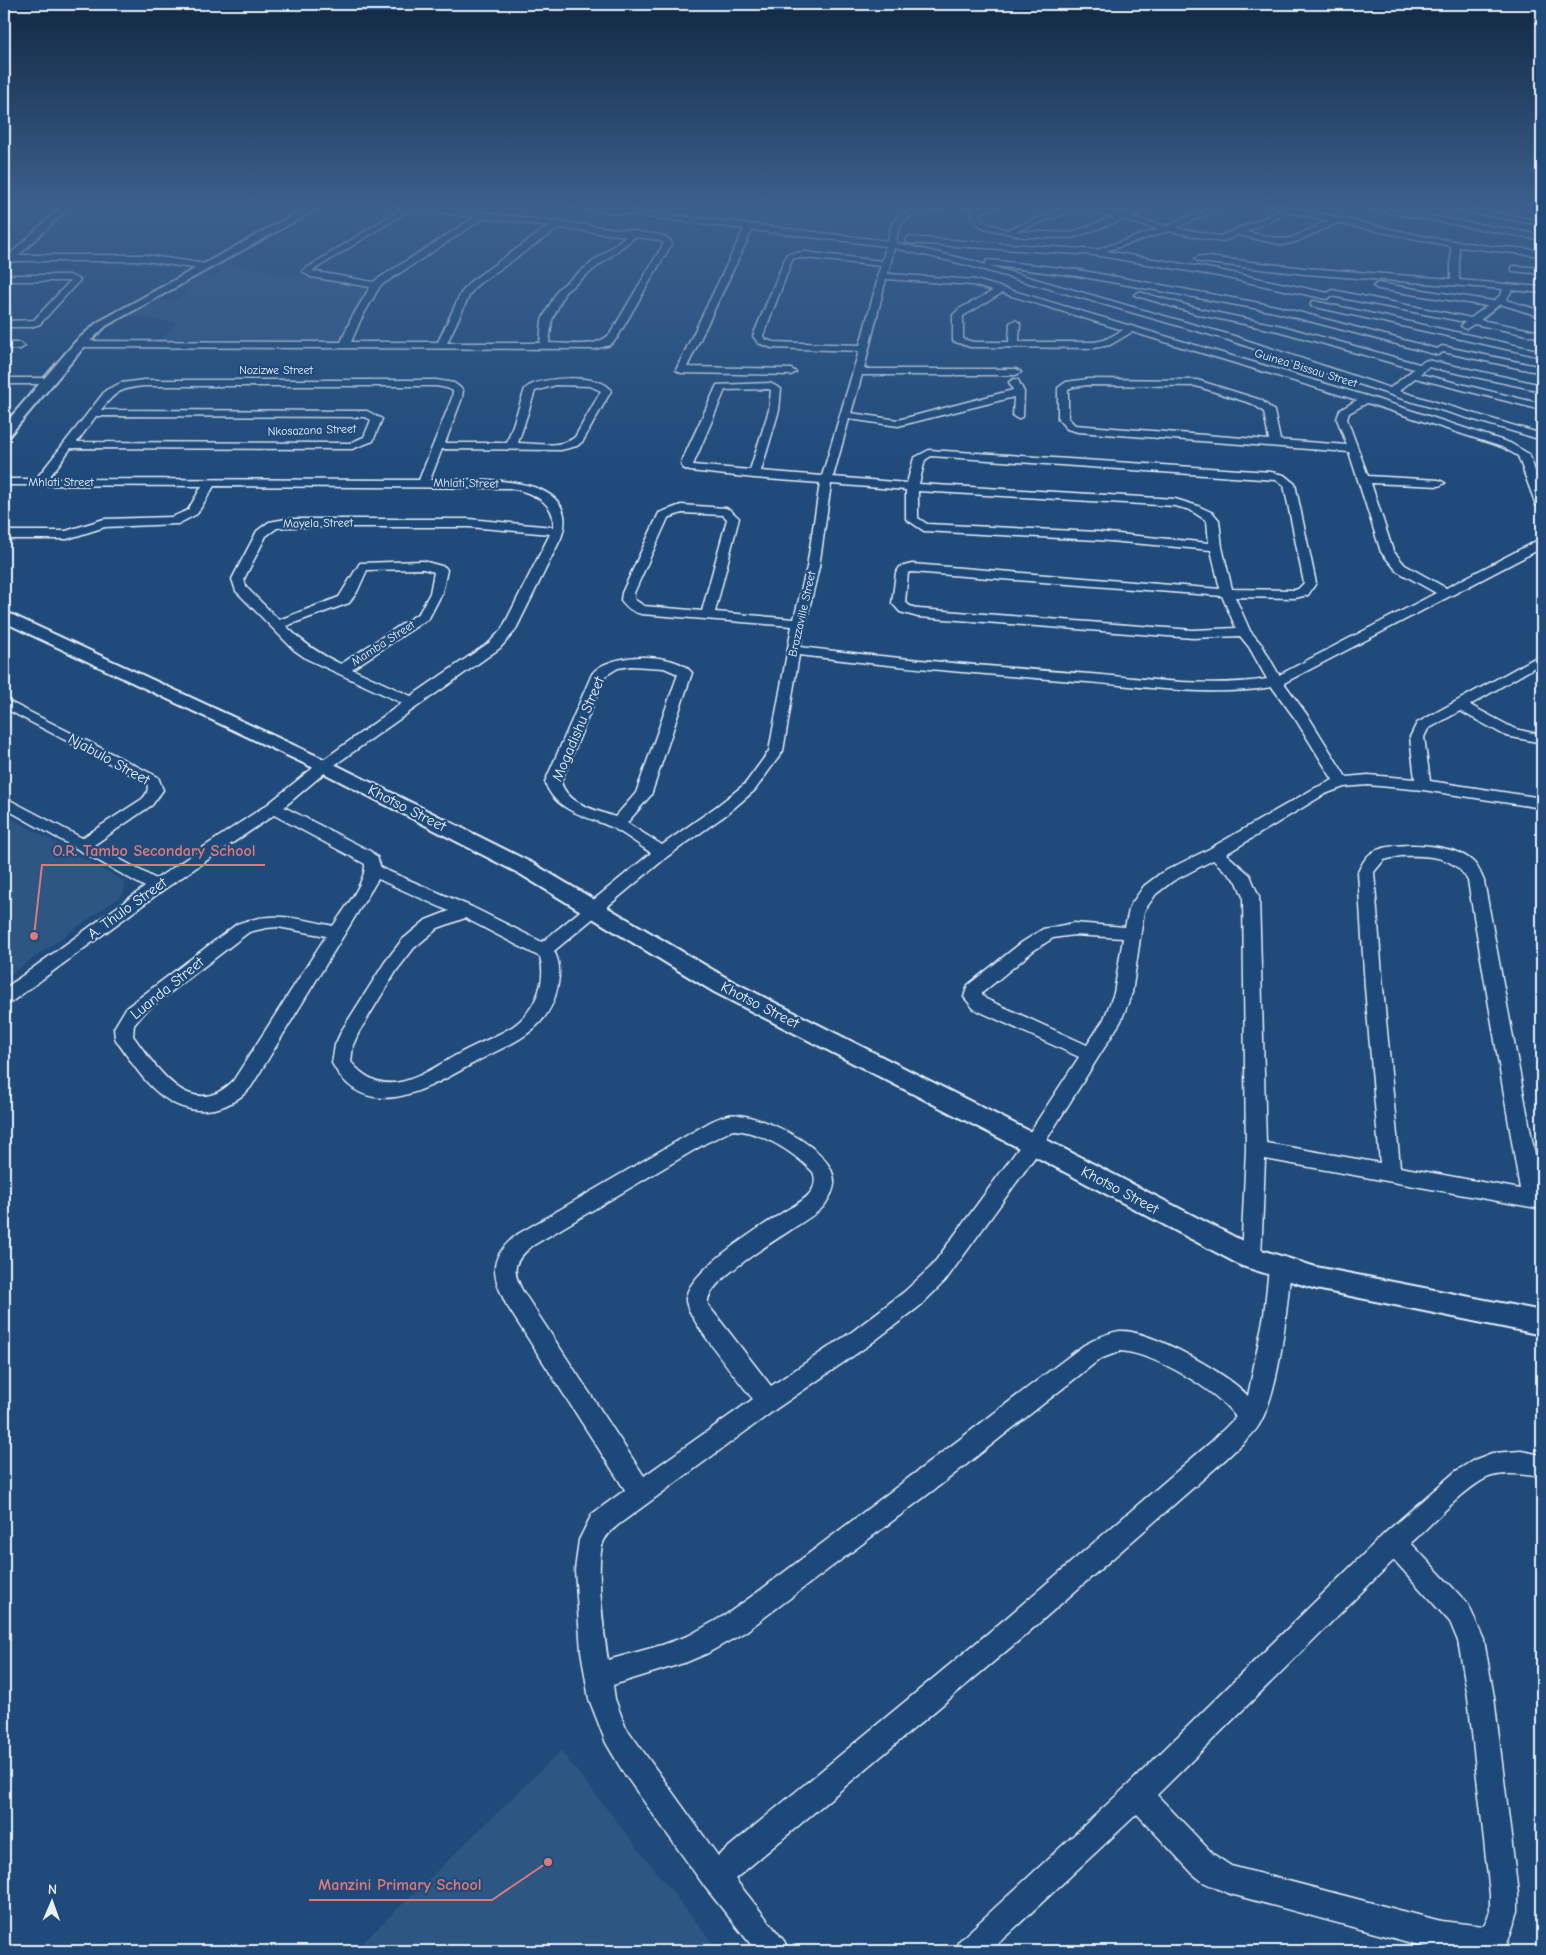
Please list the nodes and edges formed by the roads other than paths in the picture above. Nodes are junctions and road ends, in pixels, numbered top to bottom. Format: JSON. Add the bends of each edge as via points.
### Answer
{"nodes":[{"id":1,"x":61,"y":296,"type":"edge"},
{"id":2,"x":152,"y":296,"type":"edge"},
{"id":3,"x":370,"y":296,"type":"edge"},
{"id":4,"x":464,"y":296,"type":"edge"},
{"id":5,"x":558,"y":296,"type":"edge"},
{"id":6,"x":637,"y":296,"type":"edge"},
{"id":7,"x":716,"y":296,"type":"edge"},
{"id":8,"x":774,"y":296,"type":"edge"},
{"id":9,"x":877,"y":296,"type":"edge"},
{"id":10,"x":989,"y":296,"type":"edge"},
{"id":11,"x":1021,"y":296,"type":"edge"},
{"id":12,"x":1097,"y":296,"type":"edge"},
{"id":13,"x":1143,"y":296,"type":"edge"},
{"id":14,"x":1204,"y":296,"type":"edge"},
{"id":15,"x":1283,"y":296,"type":"edge"},
{"id":16,"x":1326,"y":296,"type":"edge"},
{"id":17,"x":1342,"y":296,"type":"edge"},
{"id":18,"x":1488,"y":296,"type":"edge"},
{"id":19,"x":1506,"y":296,"type":"edge"},
{"id":20,"x":1502,"y":297,"type":"junction"},
{"id":21,"x":1315,"y":303,"type":"junction"},
{"id":22,"x":1542,"y":304,"type":"edge"},
{"id":23,"x":1300,"y":314,"type":"junction"},
{"id":24,"x":1542,"y":314,"type":"edge"},
{"id":25,"x":1471,"y":320,"type":"junction"},
{"id":26,"x":4,"y":324,"type":"edge"},
{"id":27,"x":1015,"y":324,"type":"dead end"},
{"id":28,"x":1129,"y":330,"type":"junction"},
{"id":29,"x":1542,"y":335,"type":"edge"},
{"id":30,"x":1456,"y":336,"type":"junction"},
{"id":31,"x":1268,"y":337,"type":"junction"},
{"id":32,"x":80,"y":344,"type":"junction"},
{"id":33,"x":1014,"y":345,"type":"junction"},
{"id":34,"x":4,"y":346,"type":"edge"},
{"id":35,"x":20,"y":346,"type":"dead end"},
{"id":36,"x":344,"y":346,"type":"junction"},
{"id":37,"x":441,"y":346,"type":"junction"},
{"id":38,"x":544,"y":346,"type":"junction"},
{"id":39,"x":864,"y":348,"type":"junction"},
{"id":40,"x":1440,"y":350,"type":"junction"},
{"id":41,"x":1542,"y":354,"type":"edge"},
{"id":42,"x":1420,"y":369,"type":"junction"},
{"id":43,"x":1542,"y":370,"type":"edge"},
{"id":44,"x":791,"y":372,"type":"dead end"},
{"id":45,"x":858,"y":372,"type":"junction"},
{"id":46,"x":1016,"y":372,"type":"dead end"},
{"id":47,"x":995,"y":373,"type":"junction"},
{"id":48,"x":4,"y":381,"type":"edge"},
{"id":49,"x":48,"y":381,"type":"junction"},
{"id":50,"x":1542,"y":388,"type":"edge"},
{"id":51,"x":1019,"y":392,"type":"junction"},
{"id":52,"x":1392,"y":392,"type":"junction"},
{"id":53,"x":1366,"y":399,"type":"junction"},
{"id":54,"x":1542,"y":407,"type":"edge"},
{"id":55,"x":94,"y":413,"type":"junction"},
{"id":56,"x":845,"y":415,"type":"junction"},
{"id":57,"x":1018,"y":416,"type":"dead end"},
{"id":58,"x":4,"y":433,"type":"edge"},
{"id":59,"x":1542,"y":437,"type":"edge"},
{"id":60,"x":1275,"y":441,"type":"junction"},
{"id":61,"x":68,"y":446,"type":"junction"},
{"id":62,"x":438,"y":446,"type":"junction"},
{"id":63,"x":511,"y":447,"type":"junction"},
{"id":64,"x":1354,"y":448,"type":"junction"},
{"id":65,"x":754,"y":475,"type":"junction"},
{"id":66,"x":1364,"y":479,"type":"junction"},
{"id":67,"x":826,"y":480,"type":"junction"},
{"id":68,"x":40,"y":481,"type":"junction"},
{"id":69,"x":4,"y":482,"type":"edge"},
{"id":70,"x":424,"y":482,"type":"junction"},
{"id":71,"x":210,"y":483,"type":"junction"},
{"id":72,"x":1440,"y":483,"type":"dead end"},
{"id":73,"x":912,"y":487,"type":"junction"},
{"id":74,"x":1542,"y":505,"type":"edge"},
{"id":75,"x":558,"y":531,"type":"junction"},
{"id":76,"x":4,"y":535,"type":"edge"},
{"id":77,"x":1542,"y":543,"type":"edge"},
{"id":78,"x":1216,"y":547,"type":"junction"},
{"id":79,"x":1445,"y":592,"type":"junction"},
{"id":80,"x":1227,"y":593,"type":"junction"},
{"id":81,"x":4,"y":616,"type":"edge"},
{"id":82,"x":707,"y":616,"type":"junction"},
{"id":83,"x":799,"y":623,"type":"junction"},
{"id":84,"x":277,"y":625,"type":"junction"},
{"id":85,"x":1244,"y":632,"type":"junction"},
{"id":86,"x":793,"y":650,"type":"junction"},
{"id":87,"x":1542,"y":658,"type":"edge"},
{"id":88,"x":341,"y":670,"type":"junction"},
{"id":89,"x":1276,"y":682,"type":"junction"},
{"id":90,"x":412,"y":702,"type":"junction"},
{"id":91,"x":4,"y":703,"type":"edge"},
{"id":92,"x":1460,"y":705,"type":"junction"},
{"id":93,"x":1542,"y":740,"type":"edge"},
{"id":94,"x":324,"y":766,"type":"junction"},
{"id":95,"x":1342,"y":782,"type":"junction"},
{"id":96,"x":1423,"y":785,"type":"junction"},
{"id":97,"x":4,"y":802,"type":"edge"},
{"id":98,"x":1542,"y":803,"type":"edge"},
{"id":99,"x":273,"y":808,"type":"junction"},
{"id":100,"x":617,"y":824,"type":"junction"},
{"id":101,"x":84,"y":844,"type":"junction"},
{"id":102,"x":662,"y":852,"type":"junction"},
{"id":103,"x":1215,"y":853,"type":"junction"},
{"id":104,"x":373,"y":871,"type":"junction"},
{"id":105,"x":157,"y":886,"type":"junction"},
{"id":106,"x":594,"y":908,"type":"junction"},
{"id":107,"x":466,"y":912,"type":"junction"},
{"id":108,"x":337,"y":933,"type":"junction"},
{"id":109,"x":1132,"y":933,"type":"junction"},
{"id":110,"x":544,"y":950,"type":"junction"},
{"id":111,"x":4,"y":998,"type":"edge"},
{"id":112,"x":1090,"y":1054,"type":"junction"},
{"id":113,"x":1033,"y":1144,"type":"junction"},
{"id":114,"x":1256,"y":1149,"type":"junction"},
{"id":115,"x":1391,"y":1173,"type":"junction"},
{"id":116,"x":1537,"y":1201,"type":"edge"},
{"id":117,"x":1251,"y":1258,"type":"junction"},
{"id":118,"x":1280,"y":1268,"type":"junction"},
{"id":119,"x":1542,"y":1323,"type":"edge"},
{"id":120,"x":768,"y":1401,"type":"junction"},
{"id":121,"x":1250,"y":1418,"type":"junction"},
{"id":122,"x":1542,"y":1466,"type":"edge"},
{"id":123,"x":641,"y":1493,"type":"junction"},
{"id":124,"x":1394,"y":1542,"type":"junction"},
{"id":125,"x":598,"y":1676,"type":"junction"},
{"id":126,"x":1138,"y":1795,"type":"junction"},
{"id":127,"x":715,"y":1877,"type":"junction"},
{"id":128,"x":774,"y":1951,"type":"edge"},
{"id":129,"x":969,"y":1951,"type":"edge"}],
"edges":[{"from":1,"to":26,"type":"street","via":[[37,322]]},
{"from":2,"to":32,"type":"street","via":[[110,319]]},
{"from":3,"to":36,"type":"street"},
{"from":4,"to":37,"type":"street"},
{"from":5,"to":38,"type":"street","via":[[547,320]]},
{"from":6,"to":38,"type":"street","via":[[612,340],[595,346]]},
{"from":7,"to":44,"type":"street","via":[[681,370]]},
{"from":8,"to":39,"type":"street","name":"Guinea Bissau Street","via":[[758,336],[761,341],[772,345]]},
{"from":9,"to":39,"type":"street","name":"Brazzaville Street"},
{"from":10,"to":33,"type":"street","via":[[958,315],[957,338],[966,344]]},
{"from":11,"to":28,"type":"street","name":"Guinea Bissau Street"},
{"from":12,"to":31,"type":"street"},
{"from":13,"to":31,"type":"street","via":[[1203,313]]},
{"from":14,"to":23,"type":"street"},
{"from":15,"to":21,"type":"street"},
{"from":16,"to":21,"type":"street"},
{"from":17,"to":25,"type":"street"},
{"from":18,"to":20,"type":"street"},
{"from":19,"to":20,"type":"street"},
{"from":20,"to":22,"type":"street"},
{"from":20,"to":24,"type":"street"},
{"from":20,"to":25,"type":"street"},
{"from":21,"to":23,"type":"street"},
{"from":21,"to":30,"type":"street"},
{"from":23,"to":31,"type":"street"},
{"from":23,"to":40,"type":"street"},
{"from":25,"to":29,"type":"street"},
{"from":25,"to":30,"type":"street"},
{"from":27,"to":33,"type":"street"},
{"from":28,"to":33,"type":"street","via":[[1101,344]]},
{"from":28,"to":53,"type":"street","name":"Guinea Bissau Street"},
{"from":30,"to":40,"type":"street"},
{"from":30,"to":41,"type":"street"},
{"from":31,"to":42,"type":"street"},
{"from":31,"to":52,"type":"street"},
{"from":32,"to":36,"type":"street"},
{"from":32,"to":49,"type":"street"},
{"from":34,"to":35,"type":"street"},
{"from":36,"to":37,"type":"street"},
{"from":37,"to":38,"type":"street"},
{"from":39,"to":45,"type":"street","name":"Brazzaville Street"},
{"from":40,"to":42,"type":"street"},
{"from":40,"to":43,"type":"street"},
{"from":42,"to":50,"type":"street"},
{"from":42,"to":52,"type":"street"},
{"from":42,"to":54,"type":"street"},
{"from":45,"to":47,"type":"street"},
{"from":45,"to":56,"type":"street","name":"Brazzaville Street"},
{"from":46,"to":47,"type":"street"},
{"from":47,"to":51,"type":"street","via":[[1014,382]]},
{"from":48,"to":49,"type":"street"},
{"from":49,"to":58,"type":"street"},
{"from":51,"to":56,"type":"street","via":[[898,424]]},
{"from":51,"to":57,"type":"street"},
{"from":52,"to":59,"type":"street"},
{"from":53,"to":64,"type":"street","via":[[1343,415]]},
{"from":53,"to":74,"type":"street","name":"Guinea Bissau Street","via":[[1517,449],[1524,456]]},
{"from":55,"to":61,"type":"street","name":"Nozizwe Street"},
{"from":55,"to":61,"type":"street","name":"Nkosazana Street","via":[[367,414],[378,420],[369,439],[352,446]]},
{"from":55,"to":62,"type":"street","name":"Nozizwe Street","via":[[110,392],[135,383],[443,384],[458,390]]},
{"from":56,"to":67,"type":"street","name":"Brazzaville Street"},
{"from":60,"to":60,"type":"street","via":[[1078,429],[1063,419],[1063,388],[1088,382],[1197,383],[1266,408]]},
{"from":60,"to":64,"type":"street"},
{"from":61,"to":68,"type":"street","name":"Nozizwe Street"},
{"from":62,"to":63,"type":"street"},
{"from":62,"to":70,"type":"street","name":"Nozizwe Street"},
{"from":63,"to":63,"type":"street","via":[[561,447],[576,443],[605,388],[599,384],[584,383],[546,382],[533,386]]},
{"from":64,"to":66,"type":"street"},
{"from":65,"to":65,"type":"street","via":[[697,470],[687,466],[721,387],[770,386],[776,389],[774,410]]},
{"from":65,"to":67,"type":"street"},
{"from":66,"to":72,"type":"street"},
{"from":66,"to":79,"type":"street","via":[[1389,555],[1401,568]]},
{"from":67,"to":73,"type":"street"},
{"from":67,"to":83,"type":"street","name":"Brazzaville Street","via":[[813,567]]},
{"from":68,"to":69,"type":"street","name":"Mhlati Street"},
{"from":68,"to":71,"type":"street","name":"Mhlati Street"},
{"from":70,"to":71,"type":"street","name":"Mhlati Street"},
{"from":70,"to":75,"type":"street","name":"Mhlati Street","via":[[502,484],[525,488],[551,502],[559,513]]},
{"from":71,"to":76,"type":"street","via":[[193,512],[174,521],[108,522],[67,536]]},
{"from":73,"to":78,"type":"street","via":[[1175,504],[1194,508],[1214,520]]},
{"from":73,"to":78,"type":"street","via":[[912,519],[918,525],[931,529],[1098,536]]},
{"from":73,"to":80,"type":"street","via":[[920,458],[931,453],[1280,477],[1289,484],[1309,586],[1294,594]]},
{"from":75,"to":84,"type":"street","name":"Mayela Street","via":[[468,523],[273,525],[261,534],[238,579],[240,588]]},
{"from":75,"to":90,"type":"street","via":[[502,639]]},
{"from":77,"to":79,"type":"street"},
{"from":78,"to":80,"type":"street"},
{"from":79,"to":89,"type":"street"},
{"from":80,"to":85,"type":"street"},
{"from":80,"to":85,"type":"street","via":[[918,568],[902,573],[898,604],[905,610],[918,613],[1193,634]]},
{"from":81,"to":94,"type":"street","name":"Khotso Street"},
{"from":82,"to":82,"type":"street","via":[[641,610],[627,600],[663,516],[670,512],[681,509],[726,512],[733,518]]},
{"from":82,"to":83,"type":"street"},
{"from":83,"to":86,"type":"street","name":"Brazzaville Street"},
{"from":84,"to":88,"type":"street","name":"Mayela Street","via":[[312,656]]},
{"from":84,"to":88,"type":"street","name":"Mamba Street","via":[[344,600],[364,566],[423,565],[441,570],[436,593],[424,615]]},
{"from":85,"to":89,"type":"street"},
{"from":86,"to":89,"type":"street","via":[[926,666],[1190,686],[1242,687]]},
{"from":86,"to":102,"type":"street","name":"Brazzaville Street","via":[[780,734],[776,751],[768,764],[741,795]]},
{"from":87,"to":92,"type":"street"},
{"from":88,"to":90,"type":"street","name":"Mayela Street"},
{"from":89,"to":95,"type":"street"},
{"from":90,"to":94,"type":"street"},
{"from":91,"to":101,"type":"street","name":"Njabulo Street","via":[[153,780],[156,785],[155,793],[147,802]]},
{"from":92,"to":93,"type":"street","via":[[1511,733]]},
{"from":92,"to":96,"type":"street","via":[[1422,726],[1418,733]]},
{"from":94,"to":99,"type":"street","name":"A. Thulo Street"},
{"from":94,"to":106,"type":"street","name":"Khotso Street","via":[[527,869]]},
{"from":95,"to":96,"type":"street","via":[[1368,780]]},
{"from":95,"to":103,"type":"street","via":[[1320,791]]},
{"from":96,"to":98,"type":"street"},
{"from":97,"to":101,"type":"street"},
{"from":99,"to":104,"type":"street","via":[[364,855],[373,863]]},
{"from":99,"to":105,"type":"street","name":"A. Thulo Street"},
{"from":100,"to":100,"type":"street","name":"Mogadishu Street","via":[[560,797],[554,790],[554,778],[603,670],[618,663],[680,667],[685,673],[649,780],[640,799]]},
{"from":100,"to":102,"type":"street","name":"Mogadishu Street"},
{"from":101,"to":105,"type":"street"},
{"from":102,"to":106,"type":"street","name":"Brazzaville Street"},
{"from":103,"to":109,"type":"street","via":[[1157,884],[1136,910]]},
{"from":103,"to":114,"type":"street","via":[[1244,880],[1251,897]]},
{"from":104,"to":107,"type":"street"},
{"from":104,"to":108,"type":"street","name":"Luanda Street"},
{"from":105,"to":111,"type":"street","name":"A. Thulo Street"},
{"from":106,"to":110,"type":"street","name":"Brazzaville Street"},
{"from":106,"to":113,"type":"street","name":"Khotso Street","via":[[722,986]]},
{"from":107,"to":110,"type":"street"},
{"from":107,"to":110,"type":"street","via":[[432,924],[408,944],[351,1030],[341,1063],[363,1084],[382,1091],[405,1089],[525,1027],[537,1015],[549,990],[551,959]]},
{"from":108,"to":108,"type":"street","name":"Luanda Street","via":[[244,1082],[235,1093],[224,1099],[208,1104],[187,1103],[170,1094],[124,1038],[125,1021],[140,1006],[244,928],[268,920]]},
{"from":109,"to":112,"type":"street","via":[[1120,1004]]},
{"from":109,"to":112,"type":"street","via":[[1074,929],[1049,933],[1027,946],[974,990],[980,1004]]},
{"from":112,"to":113,"type":"street"},
{"from":113,"to":117,"type":"street","name":"Khotso Street"},
{"from":113,"to":120,"type":"street","via":[[931,1282],[861,1338]]},
{"from":114,"to":115,"type":"street"},
{"from":114,"to":117,"type":"street"},
{"from":115,"to":116,"type":"street"},
{"from":115,"to":116,"type":"street","via":[[1366,872],[1369,864],[1381,855],[1419,851],[1461,861],[1476,881]]},
{"from":117,"to":118,"type":"street","name":"Khotso Street"},
{"from":118,"to":119,"type":"street","name":"Khotso Street"},
{"from":118,"to":121,"type":"street","via":[[1266,1372]]},
{"from":120,"to":123,"type":"street"},
{"from":120,"to":123,"type":"street","via":[[699,1310],[696,1298],[700,1288],[743,1251],[814,1203],[822,1194],[825,1180],[815,1160],[765,1130],[735,1122],[686,1145],[538,1232],[517,1246],[504,1265],[506,1282],[514,1296]]},
{"from":121,"to":125,"type":"street","via":[[1230,1394],[1190,1368],[1138,1344],[1121,1341],[1103,1346],[756,1609],[699,1644]]},
{"from":121,"to":127,"type":"street","via":[[1219,1450],[1014,1628]]},
{"from":122,"to":124,"type":"street","via":[[1496,1463],[1476,1469]]},
{"from":123,"to":125,"type":"street","via":[[601,1523],[591,1540],[588,1576]]},
{"from":124,"to":126,"type":"street"},
{"from":124,"to":126,"type":"street","via":[[1459,1613],[1471,1640],[1481,1696],[1504,1894],[1504,1911],[1497,1934],[1486,1941],[1441,1936],[1227,1879],[1203,1864]]},
{"from":125,"to":127,"type":"street","via":[[602,1699],[615,1734]]},
{"from":126,"to":129,"type":"street"},
{"from":127,"to":128,"type":"street"}]}
